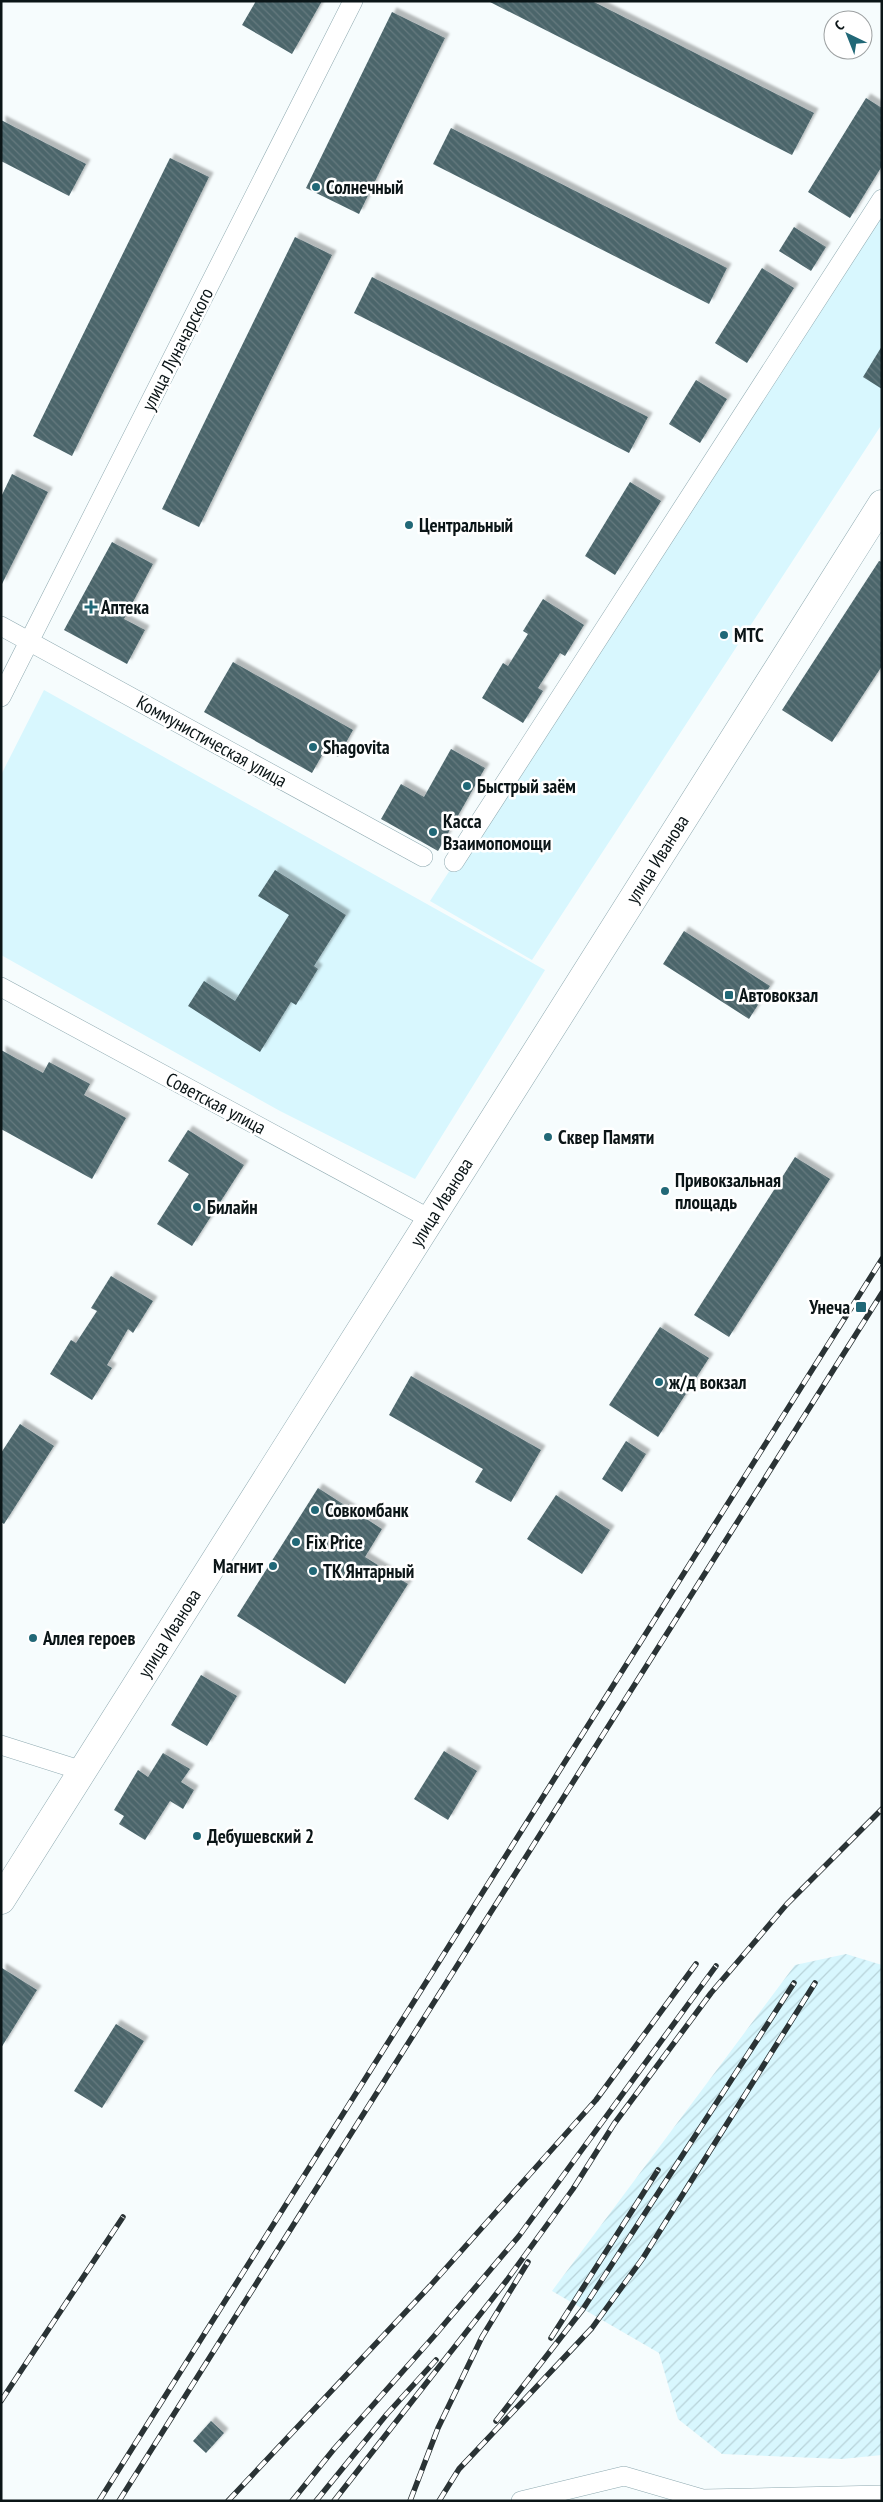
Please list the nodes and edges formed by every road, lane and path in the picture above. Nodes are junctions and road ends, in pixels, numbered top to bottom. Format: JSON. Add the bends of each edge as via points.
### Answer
{"nodes":[{"id":1,"x":353,"y":1,"type":"edge"},
{"id":2,"x":882,"y":199,"type":"edge"},
{"id":3,"x":882,"y":504,"type":"edge"},
{"id":4,"x":1,"y":626,"type":"edge"},
{"id":5,"x":30,"y":640,"type":"junction"},
{"id":6,"x":1,"y":698,"type":"edge"},
{"id":7,"x":423,"y":857,"type":"dead end"},
{"id":8,"x":454,"y":862,"type":"dead end"},
{"id":9,"x":1,"y":987,"type":"edge"},
{"id":10,"x":430,"y":1218,"type":"junction"},
{"id":11,"x":1,"y":1745,"type":"edge"},
{"id":12,"x":83,"y":1771,"type":"junction"},
{"id":13,"x":1,"y":1900,"type":"edge"},
{"id":14,"x":882,"y":2495,"type":"edge"},
{"id":15,"x":702,"y":2500,"type":"edge"},
{"id":16,"x":521,"y":2501,"type":"edge"}],
"edges":[{"from":1,"to":5,"type":"street","name":"улица Луначарского"},
{"from":2,"to":8,"type":"street"},
{"from":3,"to":10,"type":"main road","name":"улица Иванова"},
{"from":4,"to":5,"type":"street","name":"Коммунистическая улица"},
{"from":5,"to":6,"type":"street","name":"улица Луначарского"},
{"from":5,"to":7,"type":"street","name":"Коммунистическая улица"},
{"from":9,"to":10,"type":"street","name":"Советская улица"},
{"from":10,"to":12,"type":"main road","name":"улица Иванова"},
{"from":11,"to":12,"type":"street"},
{"from":12,"to":13,"type":"main road","name":"улица Иванова"},
{"from":14,"to":15,"type":"street"},
{"from":15,"to":16,"type":"street","via":[[624,2476]]}]}
